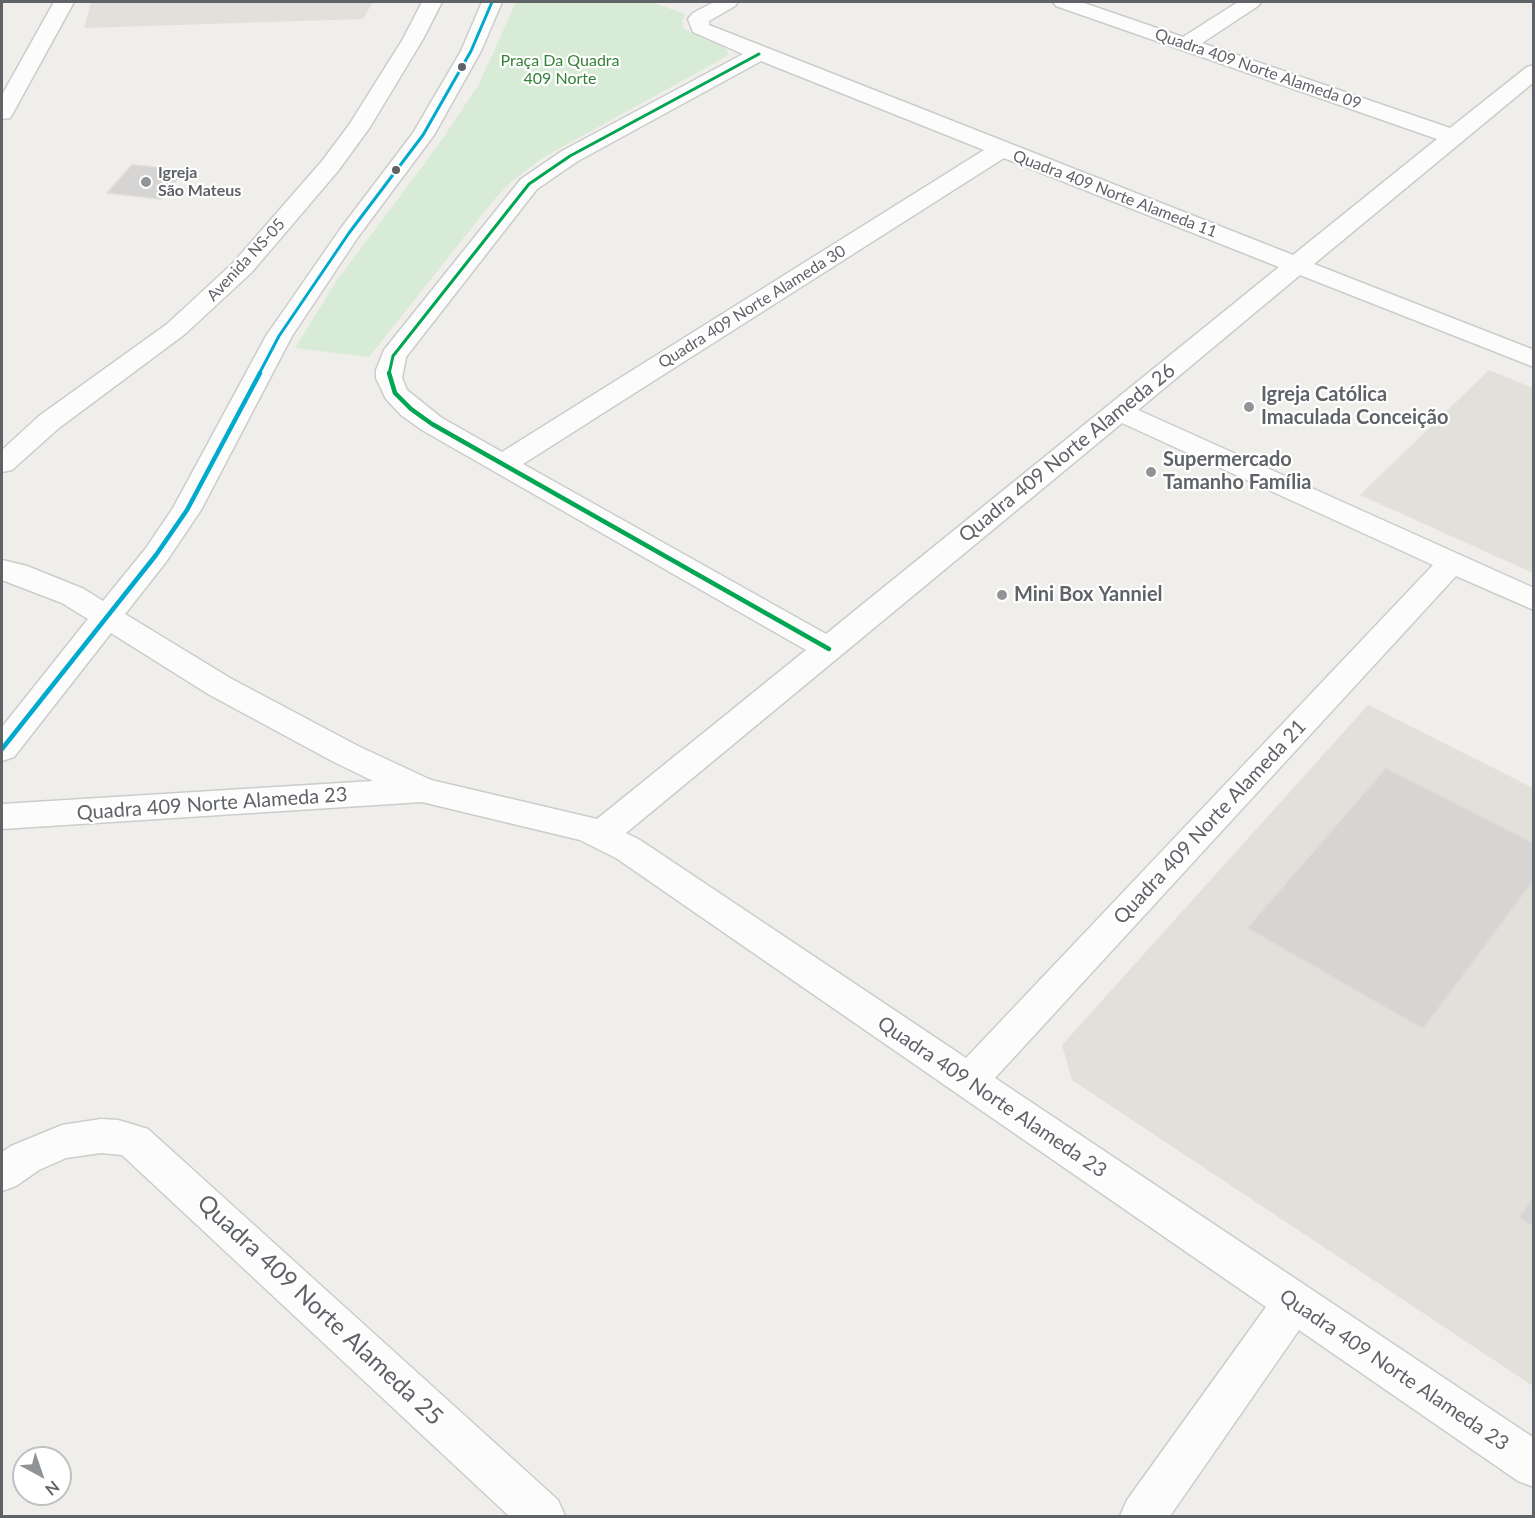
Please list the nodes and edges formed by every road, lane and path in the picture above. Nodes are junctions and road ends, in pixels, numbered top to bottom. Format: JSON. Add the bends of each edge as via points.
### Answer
{"nodes":[{"id":1,"x":64,"y":2,"type":"edge"},
{"id":2,"x":432,"y":2,"type":"edge"},
{"id":3,"x":492,"y":2,"type":"edge"},
{"id":4,"x":728,"y":2,"type":"edge"},
{"id":5,"x":1063,"y":2,"type":"edge"},
{"id":6,"x":1251,"y":2,"type":"edge"},
{"id":7,"x":1186,"y":44,"type":"junction"},
{"id":8,"x":759,"y":54,"type":"junction"},
{"id":9,"x":1533,"y":72,"type":"edge"},
{"id":10,"x":2,"y":113,"type":"edge"},
{"id":11,"x":1454,"y":137,"type":"junction"},
{"id":12,"x":1002,"y":149,"type":"junction"},
{"id":13,"x":1296,"y":266,"type":"junction"},
{"id":14,"x":1533,"y":359,"type":"edge"},
{"id":15,"x":1119,"y":411,"type":"junction"},
{"id":16,"x":2,"y":464,"type":"edge"},
{"id":17,"x":503,"y":464,"type":"junction"},
{"id":18,"x":1452,"y":564,"type":"junction"},
{"id":19,"x":2,"y":570,"type":"edge"},
{"id":20,"x":1533,"y":600,"type":"edge"},
{"id":21,"x":108,"y":617,"type":"junction"},
{"id":22,"x":829,"y":649,"type":"junction"},
{"id":23,"x":2,"y":749,"type":"edge"},
{"id":24,"x":423,"y":790,"type":"junction"},
{"id":25,"x":2,"y":817,"type":"edge"},
{"id":26,"x":601,"y":835,"type":"junction"},
{"id":27,"x":968,"y":1081,"type":"junction"},
{"id":28,"x":2,"y":1174,"type":"edge"},
{"id":29,"x":1294,"y":1302,"type":"junction"},
{"id":30,"x":1533,"y":1465,"type":"edge"},
{"id":31,"x":542,"y":1516,"type":"edge"},
{"id":32,"x":1143,"y":1516,"type":"edge"}],
"edges":[{"from":1,"to":10,"type":"street"},
{"from":2,"to":16,"type":"street","name":"Avenida NS-05","via":[[359,127],[242,268],[176,328],[50,422]]},
{"from":3,"to":21,"type":"street","via":[[471,51],[423,135],[292,316],[187,510]]},
{"from":4,"to":8,"type":"street","name":"Quadra 409 Norte Alameda 11","via":[[700,17],[698,25]]},
{"from":5,"to":7,"type":"street","name":"Quadra 409 Norte Alameda 09"},
{"from":6,"to":7,"type":"street"},
{"from":7,"to":11,"type":"street","name":"Quadra 409 Norte Alameda 09"},
{"from":8,"to":12,"type":"street","name":"Quadra 409 Norte Alameda 11"},
{"from":8,"to":17,"type":"street","via":[[537,177],[516,197],[393,356],[389,378],[395,393],[411,409]]},
{"from":9,"to":11,"type":"street","name":"Quadra 409 Norte Alameda 26"},
{"from":11,"to":13,"type":"street","name":"Quadra 409 Norte Alameda 26"},
{"from":12,"to":13,"type":"street","name":"Quadra 409 Norte Alameda 11"},
{"from":12,"to":17,"type":"street","name":"Quadra 409 Norte Alameda 30"},
{"from":13,"to":14,"type":"street","name":"Quadra 409 Norte Alameda 11"},
{"from":13,"to":15,"type":"street","name":"Quadra 409 Norte Alameda 26"},
{"from":15,"to":18,"type":"street"},
{"from":15,"to":22,"type":"street","name":"Quadra 409 Norte Alameda 26"},
{"from":17,"to":22,"type":"street"},
{"from":18,"to":20,"type":"street"},
{"from":18,"to":27,"type":"street","name":"Quadra 409 Norte Alameda 21"},
{"from":19,"to":21,"type":"street","name":"Quadra 409 Norte Alameda 23","via":[[44,583]]},
{"from":21,"to":23,"type":"street"},
{"from":21,"to":24,"type":"street","name":"Quadra 409 Norte Alameda 23","via":[[219,686]]},
{"from":22,"to":26,"type":"street","name":"Quadra 409 Norte Alameda 26"},
{"from":24,"to":25,"type":"street","name":"Quadra 409 Norte Alameda 23"},
{"from":24,"to":26,"type":"street","name":"Quadra 409 Norte Alameda 23"},
{"from":26,"to":27,"type":"street","name":"Quadra 409 Norte Alameda 23","via":[[642,857]]},
{"from":27,"to":29,"type":"street","name":"Quadra 409 Norte Alameda 23"},
{"from":28,"to":31,"type":"street","name":"Quadra 409 Norte Alameda 25","via":[[46,1148],[82,1138],[118,1137],[134,1141]]},
{"from":29,"to":30,"type":"street","name":"Quadra 409 Norte Alameda 23"},
{"from":29,"to":32,"type":"street"}]}
